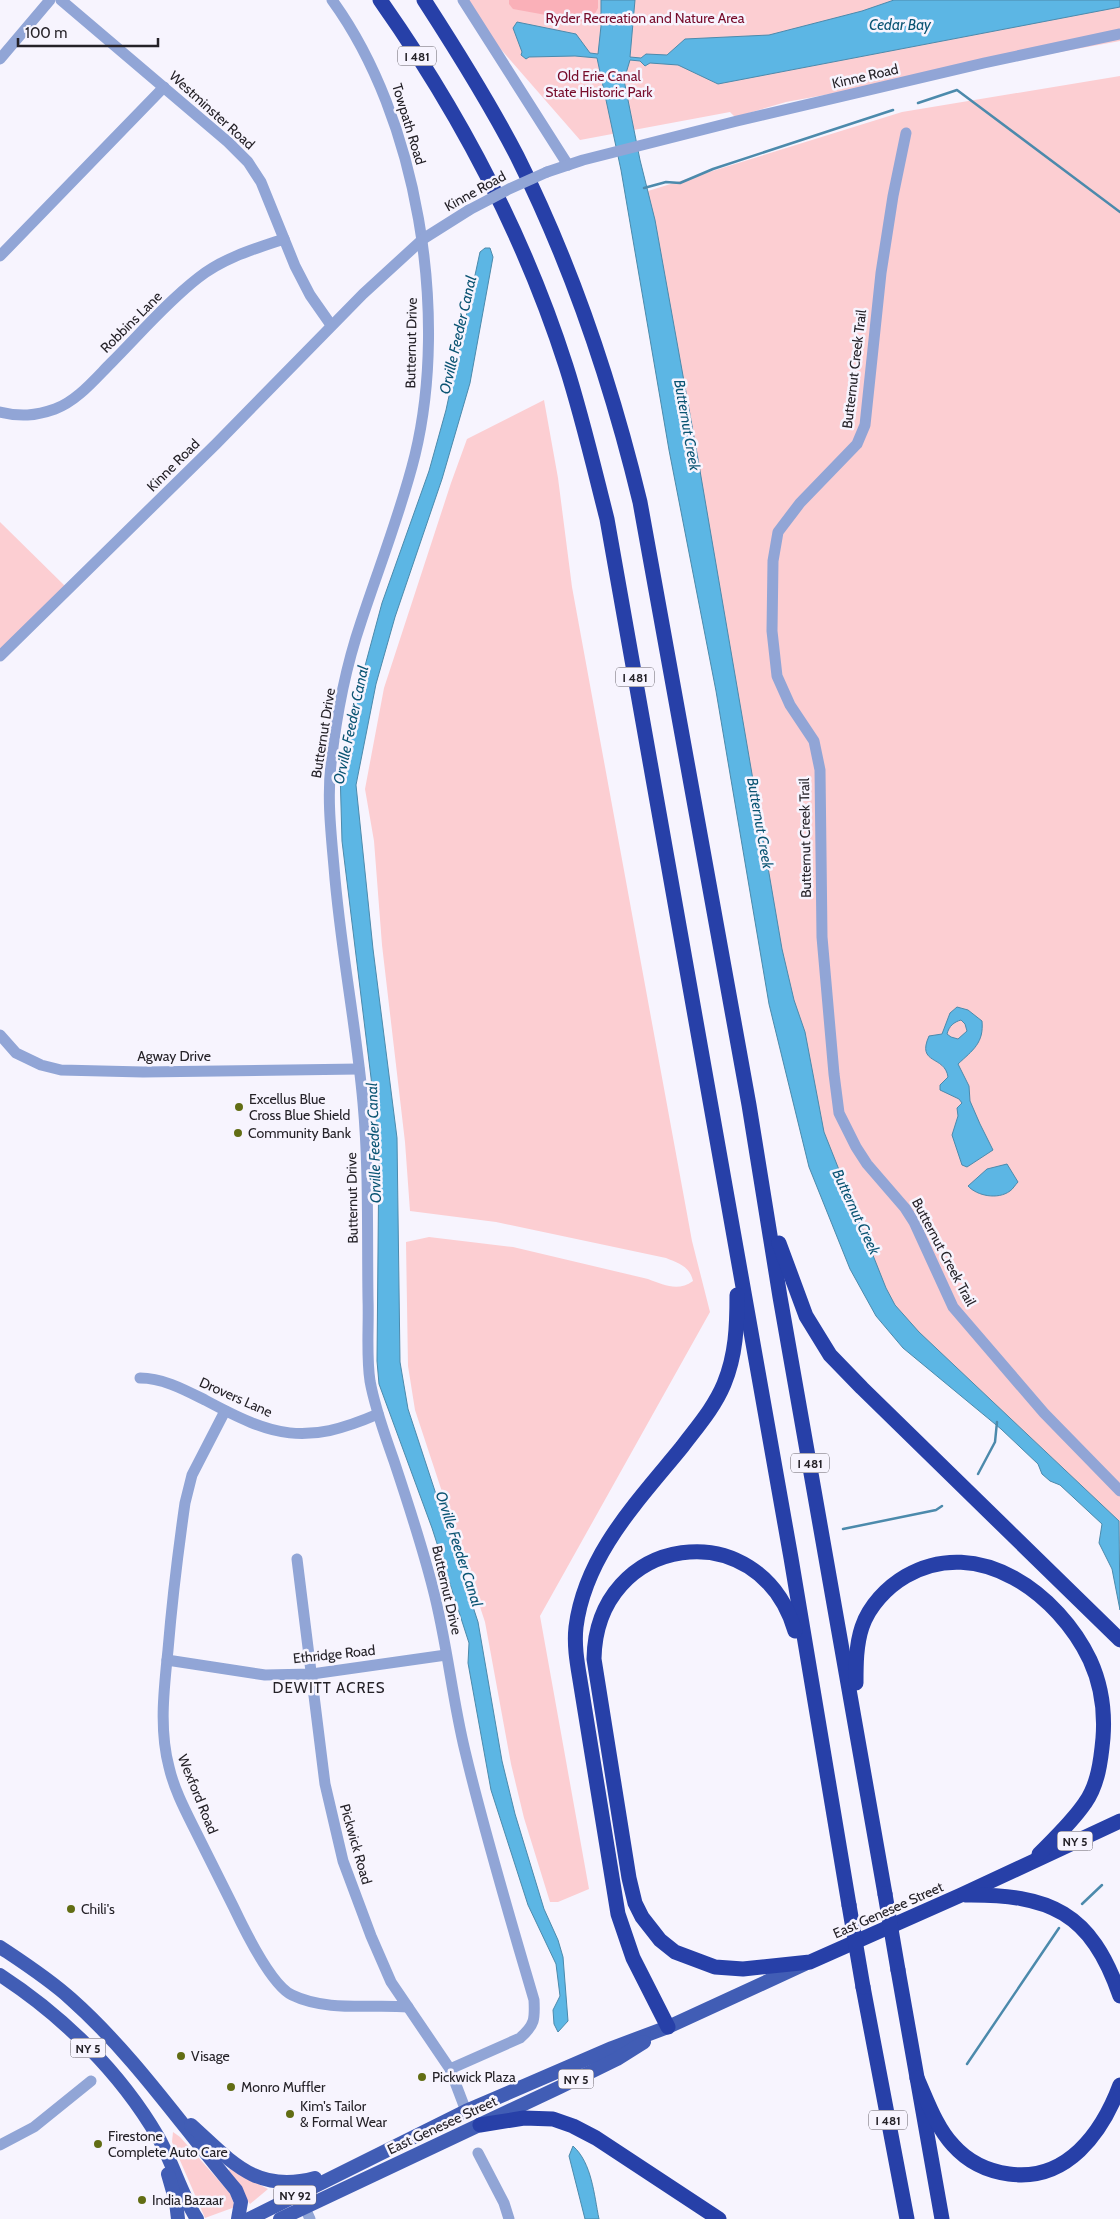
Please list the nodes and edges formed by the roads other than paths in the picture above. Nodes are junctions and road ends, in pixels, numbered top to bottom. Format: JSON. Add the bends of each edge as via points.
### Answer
{"nodes":[{"id":1,"x":50,"y":0,"type":"edge"},
{"id":2,"x":61,"y":0,"type":"edge"},
{"id":3,"x":332,"y":0,"type":"edge"},
{"id":4,"x":380,"y":0,"type":"edge"},
{"id":5,"x":424,"y":0,"type":"edge"},
{"id":6,"x":463,"y":0,"type":"edge"},
{"id":7,"x":1120,"y":34,"type":"edge"},
{"id":8,"x":0,"y":59,"type":"edge"},
{"id":9,"x":164,"y":87,"type":"junction"},
{"id":10,"x":906,"y":133,"type":"dead end"},
{"id":11,"x":568,"y":165,"type":"junction"},
{"id":12,"x":284,"y":239,"type":"junction"},
{"id":13,"x":423,"y":239,"type":"junction"},
{"id":14,"x":0,"y":256,"type":"edge"},
{"id":15,"x":331,"y":325,"type":"junction"},
{"id":16,"x":0,"y":412,"type":"edge"},
{"id":17,"x":0,"y":656,"type":"edge"},
{"id":18,"x":0,"y":1035,"type":"edge"},
{"id":19,"x":359,"y":1069,"type":"junction"},
{"id":20,"x":766,"y":1209,"type":"junction"},
{"id":21,"x":738,"y":1263,"type":"junction"},
{"id":22,"x":140,"y":1378,"type":"dead end"},
{"id":23,"x":225,"y":1411,"type":"junction"},
{"id":24,"x":378,"y":1414,"type":"junction"},
{"id":25,"x":1120,"y":1491,"type":"edge"},
{"id":26,"x":296,"y":1559,"type":"dead end"},
{"id":27,"x":1120,"y":1640,"type":"edge"},
{"id":28,"x":446,"y":1654,"type":"junction"},
{"id":29,"x":167,"y":1660,"type":"junction"},
{"id":30,"x":312,"y":1674,"type":"junction"},
{"id":31,"x":810,"y":1680,"type":"junction"},
{"id":32,"x":856,"y":1718,"type":"junction"},
{"id":33,"x":1120,"y":1821,"type":"edge"},
{"id":34,"x":1030,"y":1862,"type":"junction"},
{"id":35,"x":961,"y":1895,"type":"junction"},
{"id":36,"x":0,"y":1947,"type":"edge"},
{"id":37,"x":810,"y":1962,"type":"junction"},
{"id":38,"x":0,"y":1975,"type":"edge"},
{"id":39,"x":1120,"y":1996,"type":"edge"},
{"id":40,"x":408,"y":2008,"type":"junction"},
{"id":41,"x":668,"y":2027,"type":"junction"},
{"id":42,"x":450,"y":2069,"type":"junction"},
{"id":43,"x":917,"y":2078,"type":"junction"},
{"id":44,"x":91,"y":2081,"type":"dead end"},
{"id":45,"x":1120,"y":2084,"type":"edge"},
{"id":46,"x":166,"y":2102,"type":"junction"},
{"id":47,"x":466,"y":2111,"type":"junction"},
{"id":48,"x":480,"y":2125,"type":"junction"},
{"id":49,"x":466,"y":2131,"type":"junction"},
{"id":50,"x":158,"y":2138,"type":"junction"},
{"id":51,"x":0,"y":2145,"type":"edge"},
{"id":52,"x":478,"y":2154,"type":"dead end"},
{"id":53,"x":342,"y":2171,"type":"junction"},
{"id":54,"x":307,"y":2214,"type":"edge"},
{"id":55,"x":178,"y":2219,"type":"edge"},
{"id":56,"x":197,"y":2219,"type":"edge"},
{"id":57,"x":238,"y":2219,"type":"edge"},
{"id":58,"x":249,"y":2219,"type":"edge"},
{"id":59,"x":280,"y":2219,"type":"edge"},
{"id":60,"x":509,"y":2219,"type":"edge"},
{"id":61,"x":719,"y":2219,"type":"edge"},
{"id":62,"x":907,"y":2219,"type":"edge"},
{"id":63,"x":942,"y":2219,"type":"edge"}],
"edges":[{"from":1,"to":8,"type":"street"},
{"from":2,"to":9,"type":"street","name":"Westminster Road"},
{"from":3,"to":13,"type":"street","name":"Towpath Road","via":[[368,57],[389,106]]},
{"from":4,"to":21,"type":"highway","number":"I 481","via":[[453,114],[510,223],[566,365],[588,441],[607,519]]},
{"from":5,"to":20,"type":"highway","number":"I 481","via":[[477,83],[517,157],[556,240],[608,382],[640,502]]},
{"from":6,"to":11,"type":"street"},
{"from":7,"to":11,"type":"street","name":"Kinne Road","via":[[984,62]]},
{"from":9,"to":12,"type":"street","name":"Westminster Road","via":[[248,162],[261,182]]},
{"from":9,"to":14,"type":"street"},
{"from":10,"to":25,"type":"street","name":"Butternut Creek Trail","via":[[881,273],[862,436],[800,503],[778,532],[773,561],[772,631],[777,676],[790,704],[814,741],[820,770],[822,936],[839,1113],[867,1164],[914,1222],[953,1307],[1044,1413]]},
{"from":11,"to":13,"type":"street","name":"Kinne Road","bridge":true,"via":[[469,210]]},
{"from":12,"to":15,"type":"street","name":"Westminster Road","via":[[294,266]]},
{"from":12,"to":16,"type":"street","name":"Robbins Lane","via":[[244,252],[197,278],[68,402],[18,417]]},
{"from":13,"to":15,"type":"street","name":"Kinne Road"},
{"from":13,"to":19,"type":"street","name":"Butternut Drive","via":[[428,305],[427,347],[425,398],[416,450],[401,506],[359,628],[331,762],[330,810],[336,896]]},
{"from":15,"to":17,"type":"street","name":"Kinne Road","via":[[230,430]]},
{"from":18,"to":19,"type":"street","name":"Agway Drive","via":[[16,1053],[61,1070]]},
{"from":19,"to":24,"type":"street","name":"Butternut Drive","via":[[366,1152],[368,1366]]},
{"from":20,"to":27,"type":"highway","via":[[798,1298],[830,1355]]},
{"from":20,"to":32,"type":"highway","number":"I 481"},
{"from":21,"to":31,"type":"highway","number":"I 481"},
{"from":21,"to":41,"type":"highway","via":[[736,1338],[724,1386],[710,1411],[616,1529],[600,1555],[587,1580],[576,1629],[576,1653],[618,1914],[633,1958]]},
{"from":22,"to":23,"type":"street","name":"Drovers Lane","via":[[158,1380],[186,1390]]},
{"from":23,"to":24,"type":"street","name":"Drovers Lane","via":[[282,1433],[301,1435],[326,1433]]},
{"from":23,"to":29,"type":"street","name":"Wexford Road","via":[[192,1475],[185,1503]]},
{"from":24,"to":28,"type":"street","name":"Butternut Drive","via":[[421,1542]]},
{"from":26,"to":30,"type":"street","name":"Pickwick Road"},
{"from":28,"to":30,"type":"street","name":"Ethridge Road"},
{"from":28,"to":42,"type":"street","name":"Butternut Drive","via":[[466,1755],[534,2000],[535,2018],[520,2038]]},
{"from":29,"to":30,"type":"street","name":"Ethridge Road","via":[[265,1675]]},
{"from":29,"to":40,"type":"street","name":"Wexford Road","via":[[163,1718],[169,1770],[184,1808],[264,1964],[292,1995],[318,2003]]},
{"from":30,"to":40,"type":"street","name":"Pickwick Road","via":[[325,1784],[343,1861],[391,1982]]},
{"from":31,"to":37,"type":"highway","via":[[782,1598],[754,1569],[720,1554],[687,1552],[642,1567],[615,1590],[597,1624],[594,1644],[596,1676],[629,1878],[642,1917],[660,1940],[675,1952],[715,1967],[743,1969]]},
{"from":31,"to":62,"type":"highway","number":"I 481","bridge":true},
{"from":32,"to":34,"type":"highway","via":[[856,1659],[862,1626],[876,1602],[895,1583],[940,1563],[961,1562],[999,1570],[1039,1594],[1059,1613],[1091,1661],[1099,1684],[1104,1731],[1101,1760],[1085,1802]]},
{"from":32,"to":43,"type":"highway","number":"I 481","bridge":true},
{"from":33,"to":34,"type":"highway","name":"East Genesee Street","number":"NY 5"},
{"from":34,"to":35,"type":"highway","name":"East Genesee Street","number":"NY 5"},
{"from":35,"to":37,"type":"highway","name":"East Genesee Street","number":"NY 5"},
{"from":35,"to":39,"type":"highway","via":[[1000,1895],[1040,1902],[1065,1913],[1094,1941],[1111,1970]]},
{"from":36,"to":46,"type":"main road","number":"NY 5","via":[[70,1998],[116,2044]]},
{"from":37,"to":41,"type":"main road","name":"East Genesee Street","number":"NY 5"},
{"from":38,"to":50,"type":"main road","number":"NY 5","via":[[55,2015],[81,2040],[134,2100]]},
{"from":40,"to":42,"type":"street","name":"Pickwick Road"},
{"from":41,"to":47,"type":"main road","name":"East Genesee Street","number":"NY 5"},
{"from":41,"to":48,"type":"main road","name":"East Genesee Street","number":"NY 5","via":[[617,2059]]},
{"from":42,"to":47,"type":"street","name":"Pickwick Road"},
{"from":43,"to":45,"type":"highway","via":[[942,2130],[969,2160],[986,2169],[1022,2176],[1048,2172],[1069,2161],[1102,2125]]},
{"from":43,"to":63,"type":"highway","number":"I 481"},
{"from":44,"to":51,"type":"street","via":[[34,2127]]},
{"from":46,"to":53,"type":"main road","number":"NY 5","via":[[228,2159],[266,2181],[298,2183]]},
{"from":46,"to":57,"type":"main road","number":"NY 5","via":[[236,2190],[241,2202]]},
{"from":47,"to":49,"type":"main road"},
{"from":47,"to":53,"type":"main road","name":"East Genesee Street","number":"NY 5"},
{"from":48,"to":49,"type":"main road","name":"East Genesee Street","number":"NY 5"},
{"from":48,"to":61,"type":"highway","via":[[524,2118],[553,2119],[573,2126]]},
{"from":49,"to":54,"type":"main road","name":"East Genesee Street","number":"NY 5"},
{"from":50,"to":55,"type":"main road"},
{"from":50,"to":56,"type":"main road","number":"NY 5"},
{"from":52,"to":60,"type":"street"},
{"from":53,"to":58,"type":"main road","name":"East Genesee Street","number":"NY 92"},
{"from":54,"to":59,"type":"main road","name":"East Genesee Street","number":"NY 5"}]}
